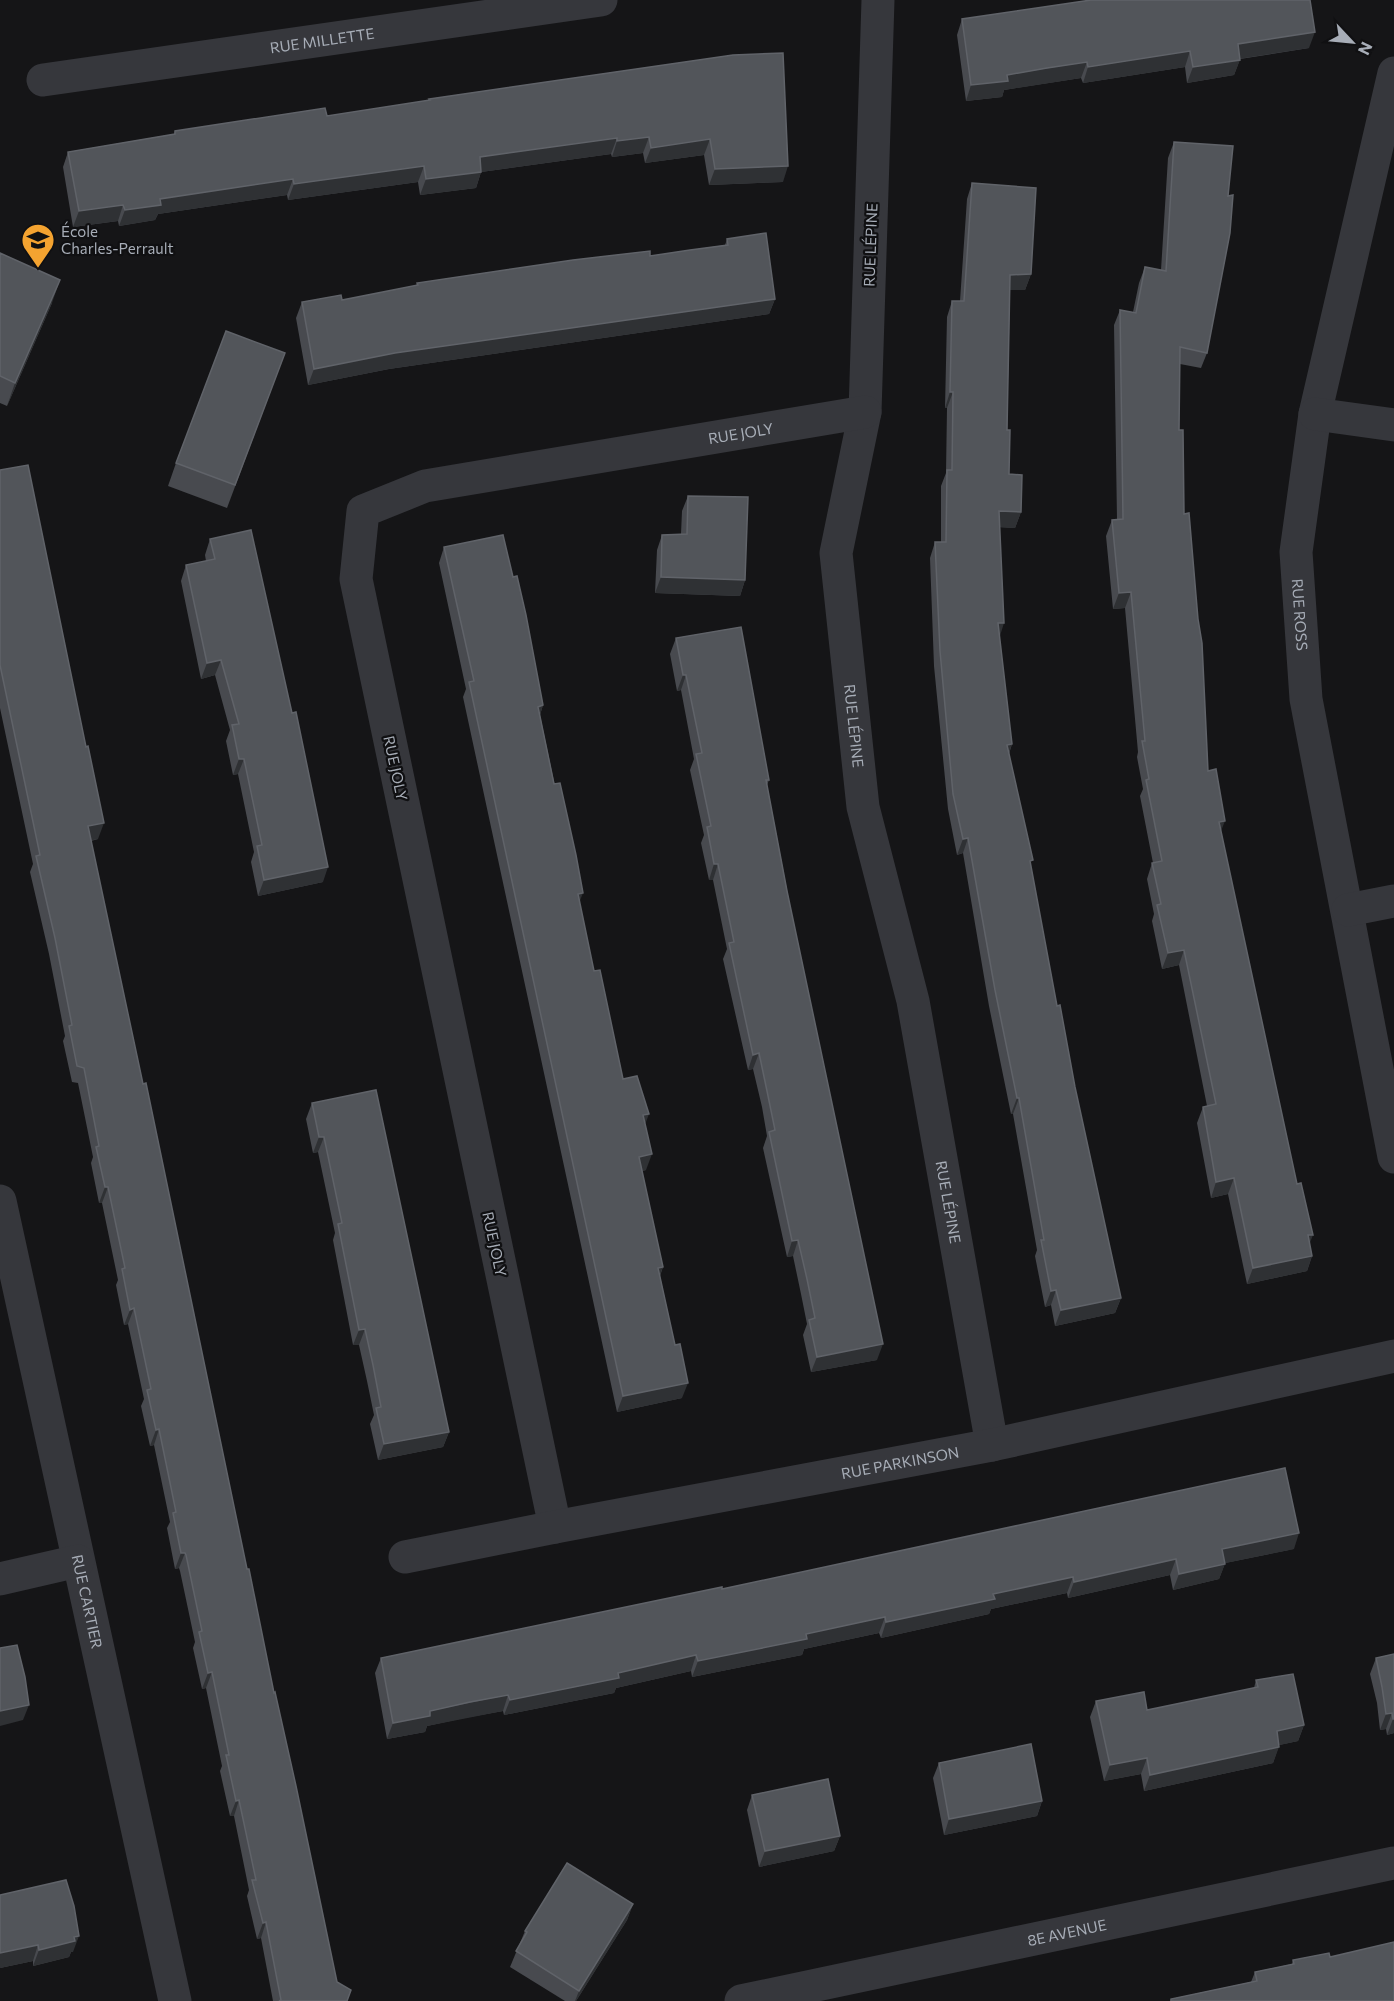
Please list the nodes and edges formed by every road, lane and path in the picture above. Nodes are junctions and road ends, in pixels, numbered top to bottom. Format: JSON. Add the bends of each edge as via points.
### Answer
{"nodes":[{"id":1,"x":601,"y":0,"type":"edge"},
{"id":2,"x":878,"y":0,"type":"edge"},
{"id":3,"x":1394,"y":74,"type":"edge"},
{"id":4,"x":43,"y":80,"type":"dead end"},
{"id":5,"x":865,"y":412,"type":"junction"},
{"id":6,"x":1316,"y":414,"type":"junction"},
{"id":7,"x":1394,"y":426,"type":"edge"},
{"id":8,"x":1394,"y":901,"type":"edge"},
{"id":9,"x":1348,"y":910,"type":"junction"},
{"id":10,"x":1394,"y":1157,"type":"edge"},
{"id":11,"x":0,"y":1201,"type":"edge"},
{"id":12,"x":1394,"y":1356,"type":"edge"},
{"id":13,"x":992,"y":1444,"type":"junction"},
{"id":14,"x":555,"y":1527,"type":"junction"},
{"id":15,"x":405,"y":1557,"type":"dead end"},
{"id":16,"x":78,"y":1561,"type":"junction"},
{"id":17,"x":0,"y":1579,"type":"edge"},
{"id":18,"x":1394,"y":1863,"type":"edge"},
{"id":19,"x":175,"y":2001,"type":"edge"},
{"id":20,"x":741,"y":2001,"type":"edge"}],
"edges":[{"from":1,"to":4,"type":"street","name":"RUE MILLETTE"},
{"from":2,"to":5,"type":"street","name":"RUE LÉPINE"},
{"from":3,"to":6,"type":"street","name":"RUE ROSS"},
{"from":5,"to":13,"type":"street","name":"RUE LÉPINE","via":[[836,553],[863,807],[913,1001]]},
{"from":5,"to":14,"type":"street","name":"RUE JOLY","via":[[425,486],[363,511],[356,579]]},
{"from":6,"to":7,"type":"street"},
{"from":6,"to":9,"type":"street","name":"RUE ROSS","via":[[1296,552],[1306,699]]},
{"from":8,"to":9,"type":"street"},
{"from":9,"to":10,"type":"street","name":"RUE ROSS"},
{"from":11,"to":16,"type":"street","name":"RUE CARTIER"},
{"from":12,"to":13,"type":"street","name":"RUE PARKINSON"},
{"from":13,"to":14,"type":"street","name":"RUE PARKINSON"},
{"from":14,"to":15,"type":"street","name":"RUE PARKINSON"},
{"from":16,"to":17,"type":"street"},
{"from":16,"to":19,"type":"street","name":"RUE CARTIER"},
{"from":18,"to":20,"type":"street","name":"8E AVENUE"}]}
